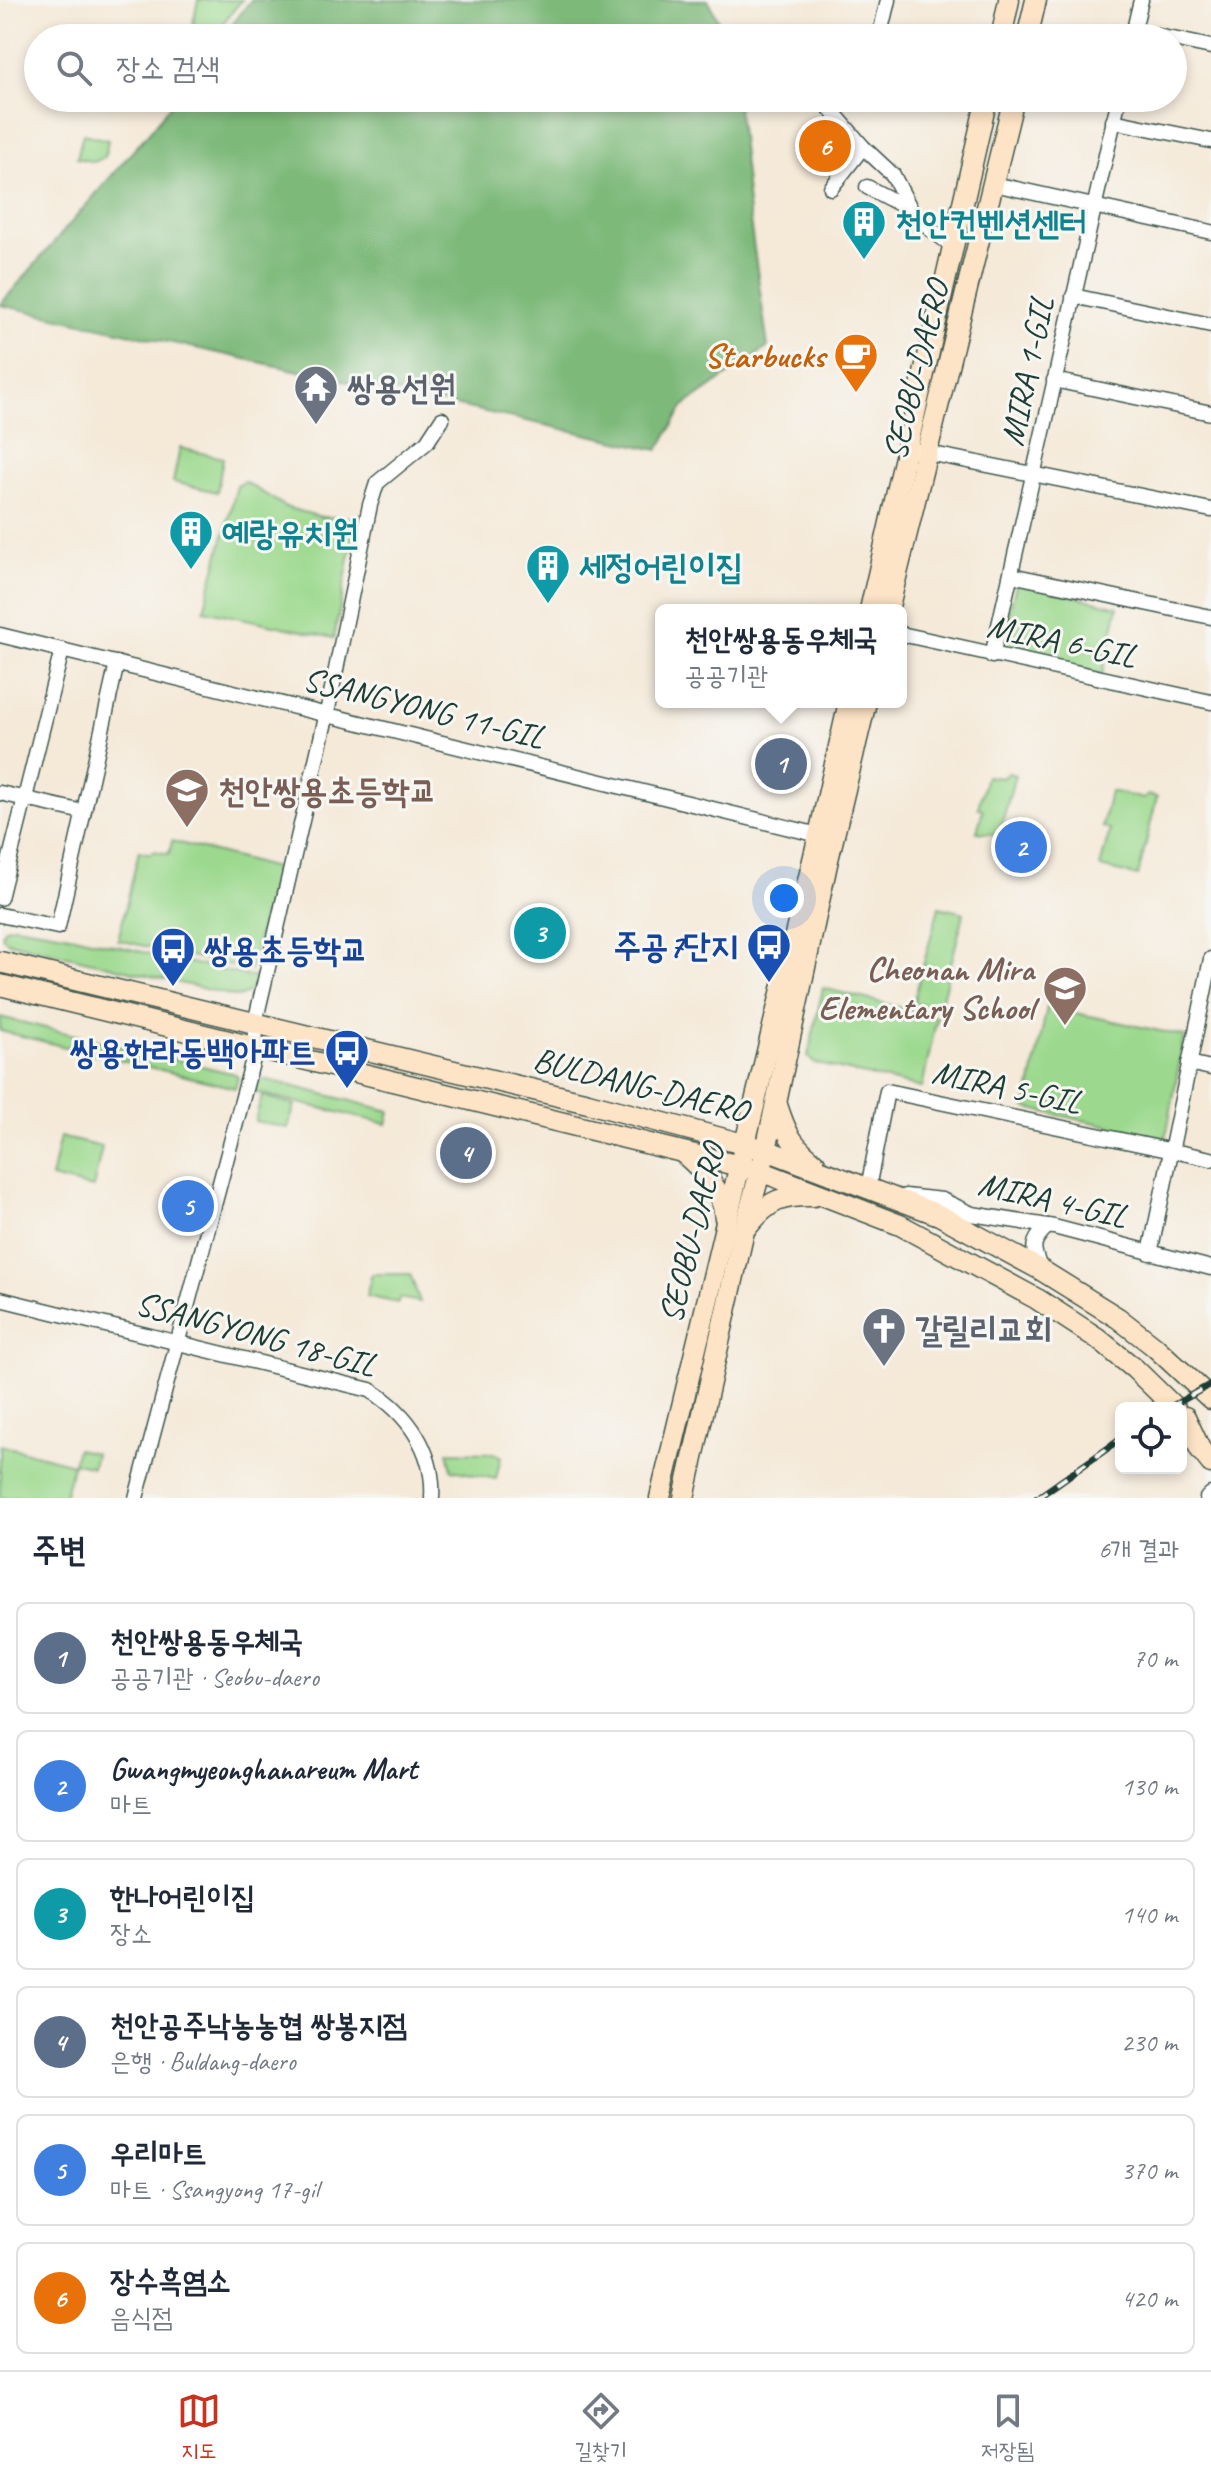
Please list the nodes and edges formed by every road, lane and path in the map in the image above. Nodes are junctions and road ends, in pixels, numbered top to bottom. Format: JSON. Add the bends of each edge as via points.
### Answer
{"nodes":[{"id":1,"x":888,"y":0,"type":"edge"},
{"id":2,"x":1009,"y":0,"type":"edge"},
{"id":3,"x":1036,"y":0,"type":"edge"},
{"id":4,"x":1141,"y":0,"type":"edge"},
{"id":5,"x":882,"y":24,"type":"edge"},
{"id":6,"x":1004,"y":24,"type":"edge"},
{"id":7,"x":1030,"y":24,"type":"edge"},
{"id":8,"x":1135,"y":24,"type":"edge"},
{"id":9,"x":1187,"y":42,"type":"edge"},
{"id":10,"x":1211,"y":47,"type":"edge"},
{"id":11,"x":833,"y":112,"type":"edge"},
{"id":12,"x":984,"y":112,"type":"edge"},
{"id":13,"x":1011,"y":112,"type":"edge"},
{"id":14,"x":1115,"y":112,"type":"edge"},
{"id":15,"x":1113,"y":121,"type":"junction"},
{"id":16,"x":1211,"y":141,"type":"edge"},
{"id":17,"x":863,"y":147,"type":"junction"},
{"id":18,"x":994,"y":184,"type":"junction"},
{"id":19,"x":867,"y":187,"type":"dead end"},
{"id":20,"x":831,"y":188,"type":"dead end"},
{"id":21,"x":1093,"y":208,"type":"junction"},
{"id":22,"x":911,"y":210,"type":"junction"},
{"id":23,"x":1211,"y":232,"type":"edge"},
{"id":24,"x":953,"y":246,"type":"junction"},
{"id":25,"x":1073,"y":296,"type":"junction"},
{"id":26,"x":1211,"y":325,"type":"edge"},
{"id":27,"x":1054,"y":380,"type":"junction"},
{"id":28,"x":1211,"y":413,"type":"edge"},
{"id":29,"x":442,"y":419,"type":"dead end"},
{"id":30,"x":906,"y":448,"type":"junction"},
{"id":31,"x":927,"y":453,"type":"junction"},
{"id":32,"x":1034,"y":473,"type":"junction"},
{"id":33,"x":1211,"y":510,"type":"edge"},
{"id":34,"x":1011,"y":575,"type":"junction"},
{"id":35,"x":871,"y":604,"type":"edge"},
{"id":36,"x":889,"y":604,"type":"edge"},
{"id":37,"x":1211,"y":617,"type":"edge"},
{"id":38,"x":0,"y":635,"type":"edge"},
{"id":39,"x":907,"y":635,"type":"edge"},
{"id":40,"x":62,"y":650,"type":"junction"},
{"id":41,"x":992,"y":656,"type":"junction"},
{"id":42,"x":117,"y":663,"type":"junction"},
{"id":43,"x":1211,"y":702,"type":"edge"},
{"id":44,"x":848,"y":708,"type":"edge"},
{"id":45,"x":864,"y":708,"type":"edge"},
{"id":46,"x":327,"y":713,"type":"junction"},
{"id":47,"x":0,"y":793,"type":"edge"},
{"id":48,"x":24,"y":799,"type":"junction"},
{"id":49,"x":83,"y":812,"type":"junction"},
{"id":50,"x":826,"y":837,"type":"junction"},
{"id":51,"x":5,"y":856,"type":"edge"},
{"id":52,"x":0,"y":898,"type":"edge"},
{"id":53,"x":0,"y":915,"type":"edge"},
{"id":54,"x":0,"y":962,"type":"edge"},
{"id":55,"x":1210,"y":968,"type":"edge"},
{"id":56,"x":0,"y":985,"type":"edge"},
{"id":57,"x":255,"y":1023,"type":"junction"},
{"id":58,"x":256,"y":1048,"type":"junction"},
{"id":59,"x":1189,"y":1063,"type":"junction"},
{"id":60,"x":1211,"y":1068,"type":"edge"},
{"id":61,"x":776,"y":1102,"type":"junction"},
{"id":62,"x":755,"y":1104,"type":"junction"},
{"id":63,"x":682,"y":1127,"type":"junction"},
{"id":64,"x":745,"y":1143,"type":"junction"},
{"id":65,"x":1172,"y":1149,"type":"junction"},
{"id":66,"x":680,"y":1150,"type":"junction"},
{"id":67,"x":766,"y":1150,"type":"junction"},
{"id":68,"x":1211,"y":1159,"type":"edge"},
{"id":69,"x":740,"y":1165,"type":"junction"},
{"id":70,"x":760,"y":1171,"type":"junction"},
{"id":71,"x":843,"y":1179,"type":"junction"},
{"id":72,"x":875,"y":1190,"type":"junction"},
{"id":73,"x":829,"y":1196,"type":"junction"},
{"id":74,"x":1048,"y":1226,"type":"junction"},
{"id":75,"x":735,"y":1229,"type":"junction"},
{"id":76,"x":1150,"y":1253,"type":"junction"},
{"id":77,"x":1211,"y":1268,"type":"edge"},
{"id":78,"x":1041,"y":1270,"type":"junction"},
{"id":79,"x":0,"y":1299,"type":"edge"},
{"id":80,"x":176,"y":1342,"type":"junction"},
{"id":81,"x":1211,"y":1399,"type":"edge"},
{"id":82,"x":1169,"y":1402,"type":"edge"},
{"id":83,"x":1187,"y":1420,"type":"edge"},
{"id":84,"x":1187,"y":1426,"type":"edge"},
{"id":85,"x":1211,"y":1444,"type":"edge"},
{"id":86,"x":1211,"y":1463,"type":"edge"},
{"id":87,"x":136,"y":1498,"type":"edge"},
{"id":88,"x":432,"y":1498,"type":"edge"},
{"id":89,"x":660,"y":1498,"type":"edge"},
{"id":90,"x":684,"y":1498,"type":"edge"}],
"edges":[{"from":1,"to":5,"type":"street"},
{"from":2,"to":6,"type":"main road"},
{"from":3,"to":7,"type":"main road"},
{"from":4,"to":8,"type":"street"},
{"from":9,"to":10,"type":"street"},
{"from":11,"to":17,"type":"street"},
{"from":12,"to":24,"type":"main road","name":"SEOBU-DAERO"},
{"from":13,"to":18,"type":"main road","name":"SEOBU-DAERO"},
{"from":14,"to":15,"type":"street","name":"MIRA 1-GIL"},
{"from":15,"to":16,"type":"street"},
{"from":15,"to":21,"type":"street","name":"MIRA 1-GIL"},
{"from":17,"to":20,"type":"street"},
{"from":17,"to":22,"type":"street","via":[[893,175]]},
{"from":18,"to":21,"type":"street"},
{"from":18,"to":31,"type":"main road","name":"SEOBU-DAERO"},
{"from":19,"to":22,"type":"street"},
{"from":21,"to":23,"type":"street"},
{"from":21,"to":25,"type":"street","name":"MIRA 1-GIL"},
{"from":22,"to":24,"type":"street"},
{"from":24,"to":30,"type":"main road","name":"SEOBU-DAERO"},
{"from":25,"to":26,"type":"street"},
{"from":25,"to":27,"type":"street","name":"MIRA 1-GIL"},
{"from":27,"to":28,"type":"street"},
{"from":27,"to":32,"type":"street","name":"MIRA 1-GIL"},
{"from":29,"to":46,"type":"street","via":[[427,442],[377,483]]},
{"from":30,"to":31,"type":"street"},
{"from":30,"to":35,"type":"main road","name":"SEOBU-DAERO"},
{"from":31,"to":32,"type":"street"},
{"from":31,"to":36,"type":"main road","name":"SEOBU-DAERO"},
{"from":32,"to":33,"type":"street"},
{"from":32,"to":34,"type":"street","name":"MIRA 1-GIL"},
{"from":34,"to":37,"type":"street"},
{"from":34,"to":41,"type":"street","name":"MIRA 1-GIL"},
{"from":38,"to":40,"type":"street","name":"SSANGYONG 11-GIL"},
{"from":39,"to":41,"type":"street","name":"MIRA 6-GIL"},
{"from":40,"to":42,"type":"street","name":"SSANGYONG 11-GIL"},
{"from":40,"to":48,"type":"street"},
{"from":41,"to":43,"type":"street","name":"MIRA 6-GIL"},
{"from":42,"to":46,"type":"street","name":"SSANGYONG 11-GIL"},
{"from":42,"to":49,"type":"street"},
{"from":44,"to":50,"type":"main road","name":"SEOBU-DAERO"},
{"from":45,"to":50,"type":"main road","name":"SEOBU-DAERO"},
{"from":46,"to":50,"type":"street","name":"SSANGYONG 11-GIL"},
{"from":46,"to":57,"type":"street"},
{"from":47,"to":48,"type":"street"},
{"from":48,"to":49,"type":"street"},
{"from":48,"to":51,"type":"street"},
{"from":49,"to":53,"type":"street","via":[[58,927]]},
{"from":50,"to":61,"type":"main road","name":"SEOBU-DAERO"},
{"from":50,"to":62,"type":"main road","name":"SEOBU-DAERO"},
{"from":51,"to":52,"type":"street"},
{"from":54,"to":57,"type":"main road","name":"BULDANG-DAERO"},
{"from":55,"to":59,"type":"street"},
{"from":56,"to":58,"type":"main road","name":"BULDANG-DAERO"},
{"from":57,"to":58,"type":"street"},
{"from":57,"to":63,"type":"main road","name":"BULDANG-DAERO"},
{"from":58,"to":66,"type":"main road","name":"BULDANG-DAERO"},
{"from":58,"to":80,"type":"street"},
{"from":59,"to":60,"type":"street"},
{"from":59,"to":65,"type":"street"},
{"from":61,"to":67,"type":"main road","name":"SEOBU-DAERO"},
{"from":61,"to":71,"type":"main road","via":[[793,1144]]},
{"from":62,"to":63,"type":"main road","via":[[734,1122]]},
{"from":62,"to":64,"type":"main road","name":"SEOBU-DAERO"},
{"from":63,"to":64,"type":"main road","name":"BULDANG-DAERO"},
{"from":64,"to":67,"type":"main road","name":"BULDANG-DAERO"},
{"from":64,"to":69,"type":"main road","name":"SEOBU-DAERO"},
{"from":65,"to":68,"type":"street","name":"MIRA 5-GIL"},
{"from":65,"to":72,"type":"street","name":"MIRA 5-GIL","via":[[887,1091]]},
{"from":65,"to":76,"type":"street"},
{"from":66,"to":69,"type":"main road","name":"BULDANG-DAERO"},
{"from":66,"to":75,"type":"main road","via":[[703,1170]]},
{"from":67,"to":70,"type":"main road","name":"SEOBU-DAERO"},
{"from":67,"to":71,"type":"main road","name":"BULDANG-DAERO"},
{"from":69,"to":70,"type":"main road","name":"BULDANG-DAERO"},
{"from":69,"to":75,"type":"main road","name":"SEOBU-DAERO"},
{"from":70,"to":73,"type":"main road","name":"BULDANG-DAERO"},
{"from":70,"to":75,"type":"main road","name":"SEOBU-DAERO"},
{"from":71,"to":72,"type":"main road","name":"BULDANG-DAERO"},
{"from":72,"to":74,"type":"street","name":"MIRA 4-GIL"},
{"from":72,"to":78,"type":"main road","name":"BULDANG-DAERO","via":[[939,1215]]},
{"from":73,"to":75,"type":"main road","via":[[782,1198]]},
{"from":73,"to":82,"type":"main road","name":"BULDANG-DAERO","via":[[900,1225],[1037,1299],[1097,1338]]},
{"from":74,"to":76,"type":"street","name":"MIRA 4-GIL"},
{"from":74,"to":78,"type":"street","via":[[1033,1248]]},
{"from":75,"to":89,"type":"main road","name":"SEOBU-DAERO"},
{"from":75,"to":90,"type":"main road","name":"SEOBU-DAERO"},
{"from":76,"to":77,"type":"street","name":"MIRA 4-GIL"},
{"from":78,"to":81,"type":"main road","name":"BULDANG-DAERO","via":[[1118,1318]]},
{"from":79,"to":80,"type":"street","name":"SSANGYONG 18-GIL"},
{"from":80,"to":87,"type":"street"},
{"from":80,"to":88,"type":"street","name":"SSANGYONG 18-GIL","via":[[351,1384],[386,1399],[419,1438]]},
{"from":83,"to":85,"type":"main road","name":"BULDANG-DAERO"},
{"from":84,"to":86,"type":"main road"}]}
